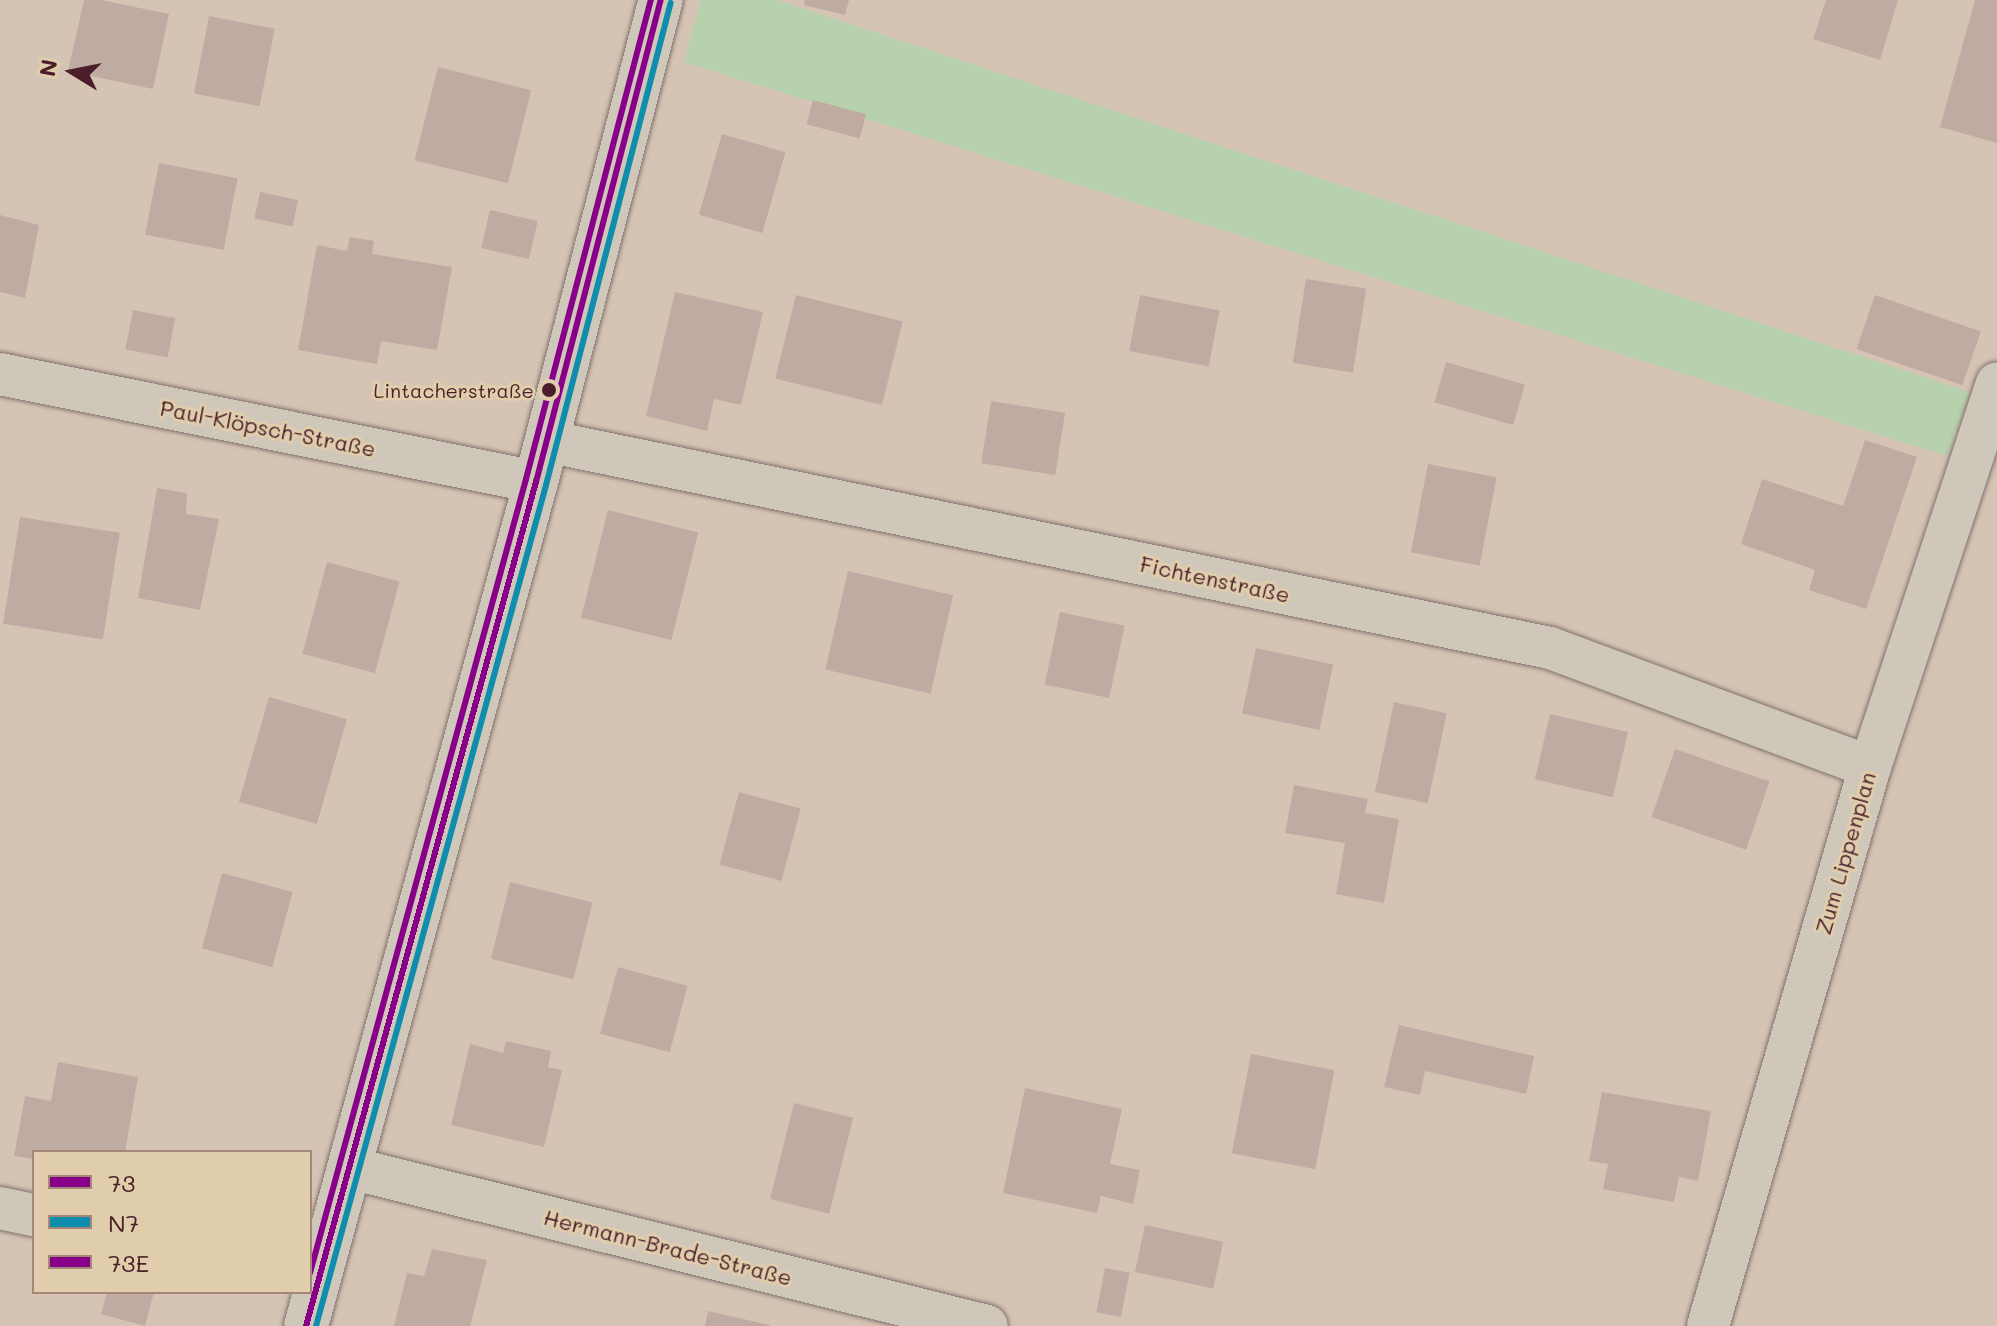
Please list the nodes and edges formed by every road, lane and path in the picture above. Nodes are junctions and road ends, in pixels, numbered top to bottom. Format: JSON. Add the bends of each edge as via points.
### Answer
{"nodes":[{"id":1,"x":661,"y":0,"type":"edge"},
{"id":2,"x":0,"y":374,"type":"edge"},
{"id":3,"x":1997,"y":384,"type":"edge"},
{"id":4,"x":541,"y":462,"type":"junction"},
{"id":5,"x":1870,"y":767,"type":"junction"},
{"id":6,"x":350,"y":1168,"type":"junction"},
{"id":7,"x":0,"y":1208,"type":"edge"},
{"id":8,"x":32,"y":1215,"type":"edge"},
{"id":9,"x":315,"y":1272,"type":"edge"},
{"id":10,"x":311,"y":1294,"type":"edge"},
{"id":11,"x":306,"y":1326,"type":"edge"},
{"id":12,"x":987,"y":1326,"type":"edge"},
{"id":13,"x":1708,"y":1326,"type":"edge"}],
"edges":[{"from":1,"to":4,"type":"street"},
{"from":2,"to":4,"type":"street","name":"Paul-Klöpsch-Straße"},
{"from":3,"to":5,"type":"street","name":"Zum Lippenplan"},
{"from":4,"to":5,"type":"street","name":"Fichtenstraße","via":[[1550,648]]},
{"from":4,"to":6,"type":"street"},
{"from":5,"to":13,"type":"street","name":"Zum Lippenplan"},
{"from":6,"to":9,"type":"street"},
{"from":6,"to":12,"type":"street","name":"Hermann-Brade-Straße"},
{"from":7,"to":8,"type":"street"},
{"from":10,"to":11,"type":"street"}]}
